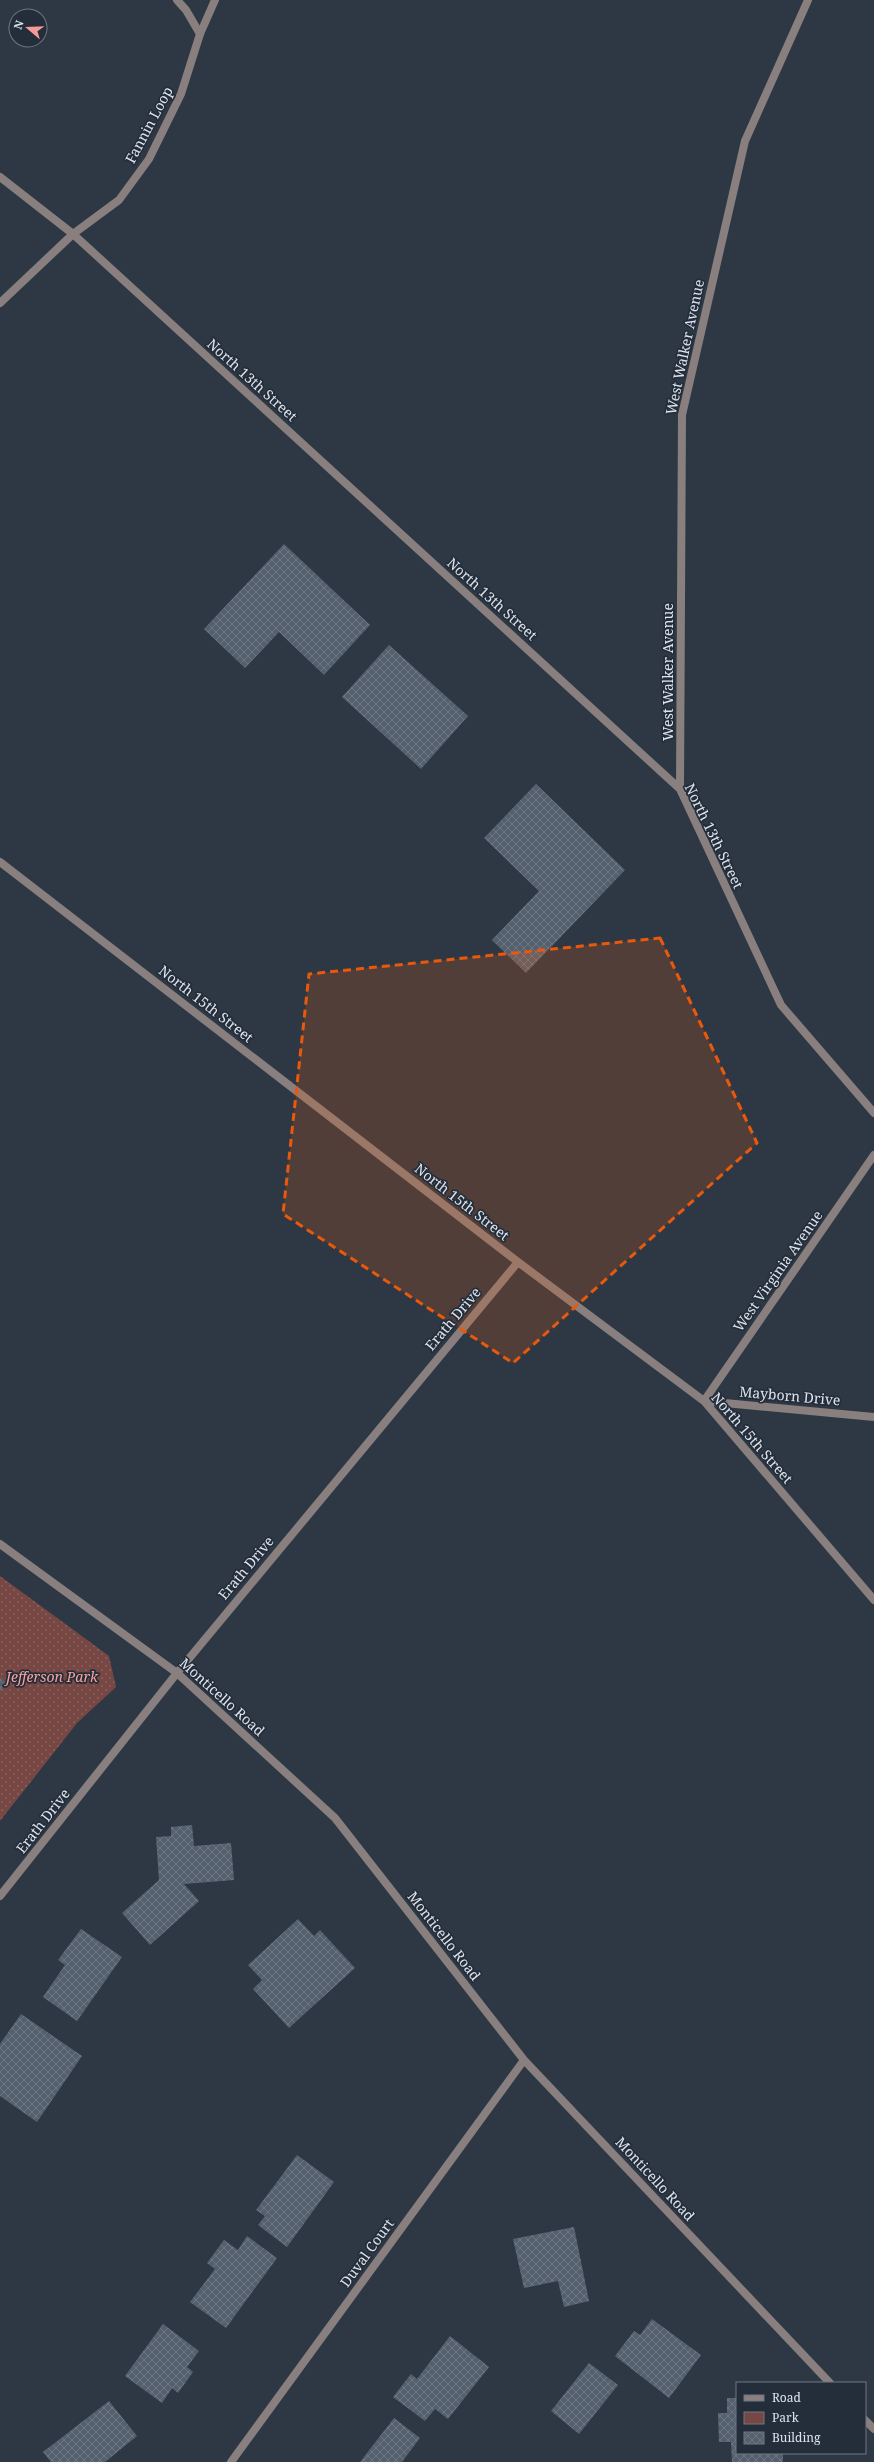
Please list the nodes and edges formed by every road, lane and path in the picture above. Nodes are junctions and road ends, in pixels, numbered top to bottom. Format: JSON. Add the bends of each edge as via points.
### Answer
{"nodes":[{"id":1,"x":177,"y":0,"type":"edge"},
{"id":2,"x":215,"y":0,"type":"edge"},
{"id":3,"x":808,"y":0,"type":"edge"},
{"id":4,"x":200,"y":34,"type":"junction"},
{"id":5,"x":0,"y":177,"type":"edge"},
{"id":6,"x":73,"y":234,"type":"junction"},
{"id":7,"x":0,"y":303,"type":"edge"},
{"id":8,"x":680,"y":789,"type":"junction"},
{"id":9,"x":0,"y":862,"type":"edge"},
{"id":10,"x":874,"y":1113,"type":"edge"},
{"id":11,"x":874,"y":1155,"type":"edge"},
{"id":12,"x":518,"y":1262,"type":"junction"},
{"id":13,"x":704,"y":1401,"type":"junction"},
{"id":14,"x":874,"y":1417,"type":"edge"},
{"id":15,"x":0,"y":1544,"type":"edge"},
{"id":16,"x":874,"y":1600,"type":"edge"},
{"id":17,"x":177,"y":1673,"type":"junction"},
{"id":18,"x":0,"y":1896,"type":"edge"},
{"id":19,"x":524,"y":2060,"type":"junction"},
{"id":20,"x":829,"y":2382,"type":"edge"},
{"id":21,"x":866,"y":2421,"type":"edge"},
{"id":22,"x":874,"y":2429,"type":"edge"},
{"id":23,"x":231,"y":2462,"type":"edge"}],
"edges":[{"from":1,"to":4,"type":"street"},
{"from":2,"to":4,"type":"street","name":"Fannin Loop"},
{"from":3,"to":8,"type":"street","name":"West Walker Avenue","via":[[745,141],[682,415]]},
{"from":4,"to":6,"type":"street","name":"Fannin Loop","via":[[181,94],[149,159],[119,200]]},
{"from":5,"to":6,"type":"street","name":"North 13th Street"},
{"from":6,"to":7,"type":"street","name":"Fannin Loop"},
{"from":6,"to":8,"type":"street","name":"North 13th Street"},
{"from":8,"to":10,"type":"street","name":"North 13th Street","via":[[781,1005]]},
{"from":9,"to":12,"type":"street","name":"North 15th Street"},
{"from":11,"to":13,"type":"street","name":"West Virginia Avenue"},
{"from":12,"to":13,"type":"street","name":"North 15th Street"},
{"from":12,"to":17,"type":"street","name":"Erath Drive"},
{"from":13,"to":14,"type":"street","name":"Mayborn Drive"},
{"from":13,"to":16,"type":"street","name":"North 15th Street"},
{"from":15,"to":17,"type":"street","name":"Monticello Road"},
{"from":17,"to":18,"type":"street","name":"Erath Drive"},
{"from":17,"to":19,"type":"street","name":"Monticello Road","via":[[335,1818]]},
{"from":19,"to":20,"type":"street","name":"Monticello Road"},
{"from":19,"to":23,"type":"street","name":"Duval Court"},
{"from":21,"to":22,"type":"street"}]}
